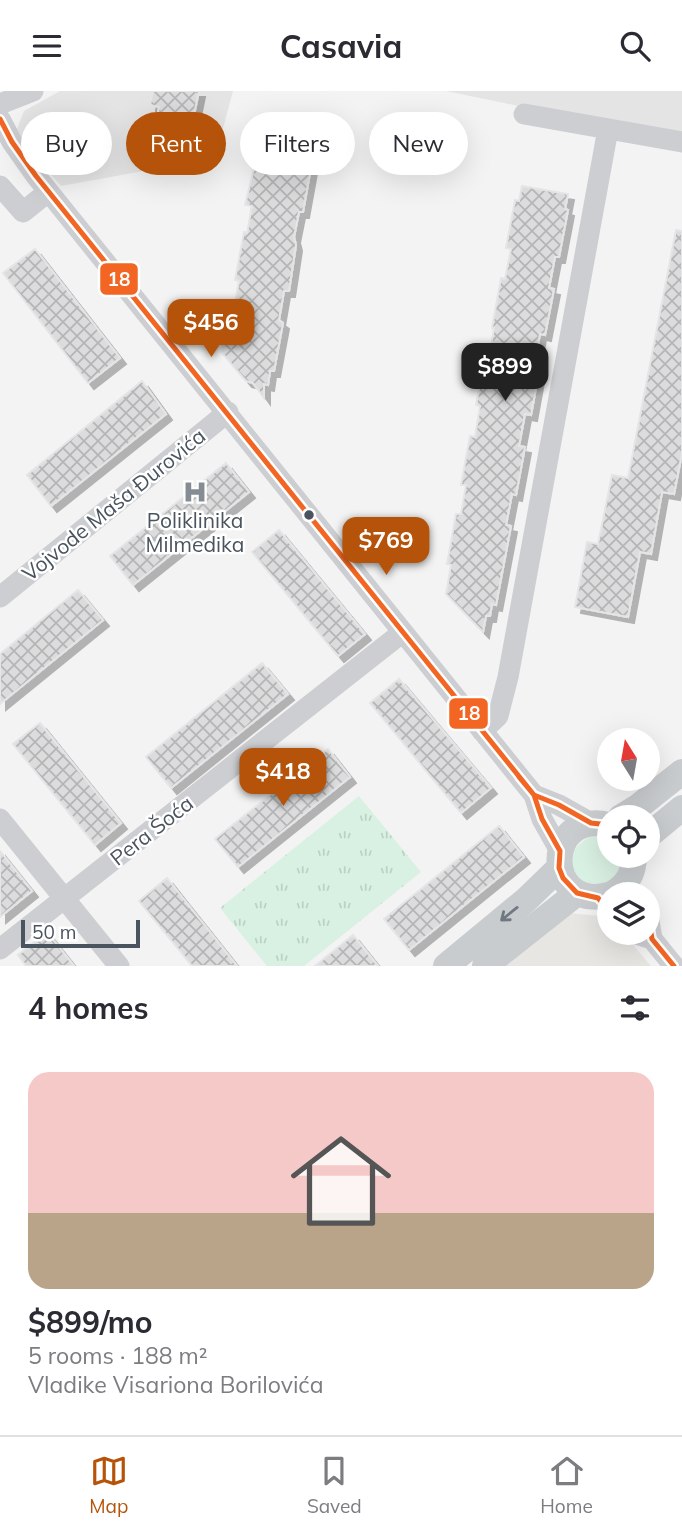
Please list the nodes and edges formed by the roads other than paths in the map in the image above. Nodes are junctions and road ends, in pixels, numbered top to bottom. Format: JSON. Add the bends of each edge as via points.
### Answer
{"nodes":[{"id":1,"x":33,"y":91,"type":"edge"},
{"id":2,"x":0,"y":104,"type":"edge"},
{"id":3,"x":524,"y":114,"type":"dead end"},
{"id":4,"x":0,"y":119,"type":"edge"},
{"id":5,"x":608,"y":129,"type":"junction"},
{"id":6,"x":682,"y":142,"type":"edge"},
{"id":7,"x":0,"y":186,"type":"edge"},
{"id":8,"x":48,"y":192,"type":"junction"},
{"id":9,"x":228,"y":412,"type":"junction"},
{"id":10,"x":0,"y":597,"type":"edge"},
{"id":11,"x":403,"y":632,"type":"junction"},
{"id":12,"x":482,"y":731,"type":"junction"},
{"id":13,"x":682,"y":772,"type":"edge"},
{"id":14,"x":534,"y":795,"type":"junction"},
{"id":15,"x":640,"y":805,"type":"edge"},
{"id":16,"x":682,"y":808,"type":"edge"},
{"id":17,"x":0,"y":819,"type":"edge"},
{"id":18,"x":597,"y":821,"type":"edge"},
{"id":19,"x":597,"y":825,"type":"edge"},
{"id":20,"x":660,"y":826,"type":"edge"},
{"id":21,"x":559,"y":860,"type":"junction"},
{"id":22,"x":597,"y":889,"type":"edge"},
{"id":23,"x":65,"y":899,"type":"junction"},
{"id":24,"x":597,"y":900,"type":"edge"},
{"id":25,"x":652,"y":945,"type":"edge"},
{"id":26,"x":0,"y":949,"type":"edge"},
{"id":27,"x":119,"y":966,"type":"edge"},
{"id":28,"x":446,"y":966,"type":"edge"},
{"id":29,"x":485,"y":966,"type":"edge"},
{"id":30,"x":674,"y":966,"type":"edge"}],
"edges":[{"from":1,"to":2,"type":"street"},
{"from":3,"to":5,"type":"street"},
{"from":4,"to":8,"type":"street"},
{"from":5,"to":6,"type":"street"},
{"from":5,"to":12,"type":"street","via":[[508,677],[498,716]]},
{"from":7,"to":8,"type":"street","via":[[23,212]]},
{"from":8,"to":9,"type":"street"},
{"from":9,"to":10,"type":"street","name":"Vojvode Maša Đurovića"},
{"from":9,"to":11,"type":"street"},
{"from":11,"to":12,"type":"street"},
{"from":11,"to":23,"type":"street","name":"Pera Šoća"},
{"from":12,"to":14,"type":"street"},
{"from":13,"to":15,"type":"main road"},
{"from":14,"to":18,"type":"street"},
{"from":14,"to":21,"type":"street"},
{"from":16,"to":20,"type":"main road"},
{"from":17,"to":23,"type":"street"},
{"from":19,"to":21,"type":"main road","via":[[571,832]]},
{"from":21,"to":22,"type":"main road","via":[[569,886]]},
{"from":21,"to":28,"type":"main road","one_way":true,"via":[[526,900]]},
{"from":23,"to":26,"type":"street","name":"Pera Šoća"},
{"from":23,"to":27,"type":"street"},
{"from":24,"to":29,"type":"main road"},
{"from":25,"to":30,"type":"street"}]}
